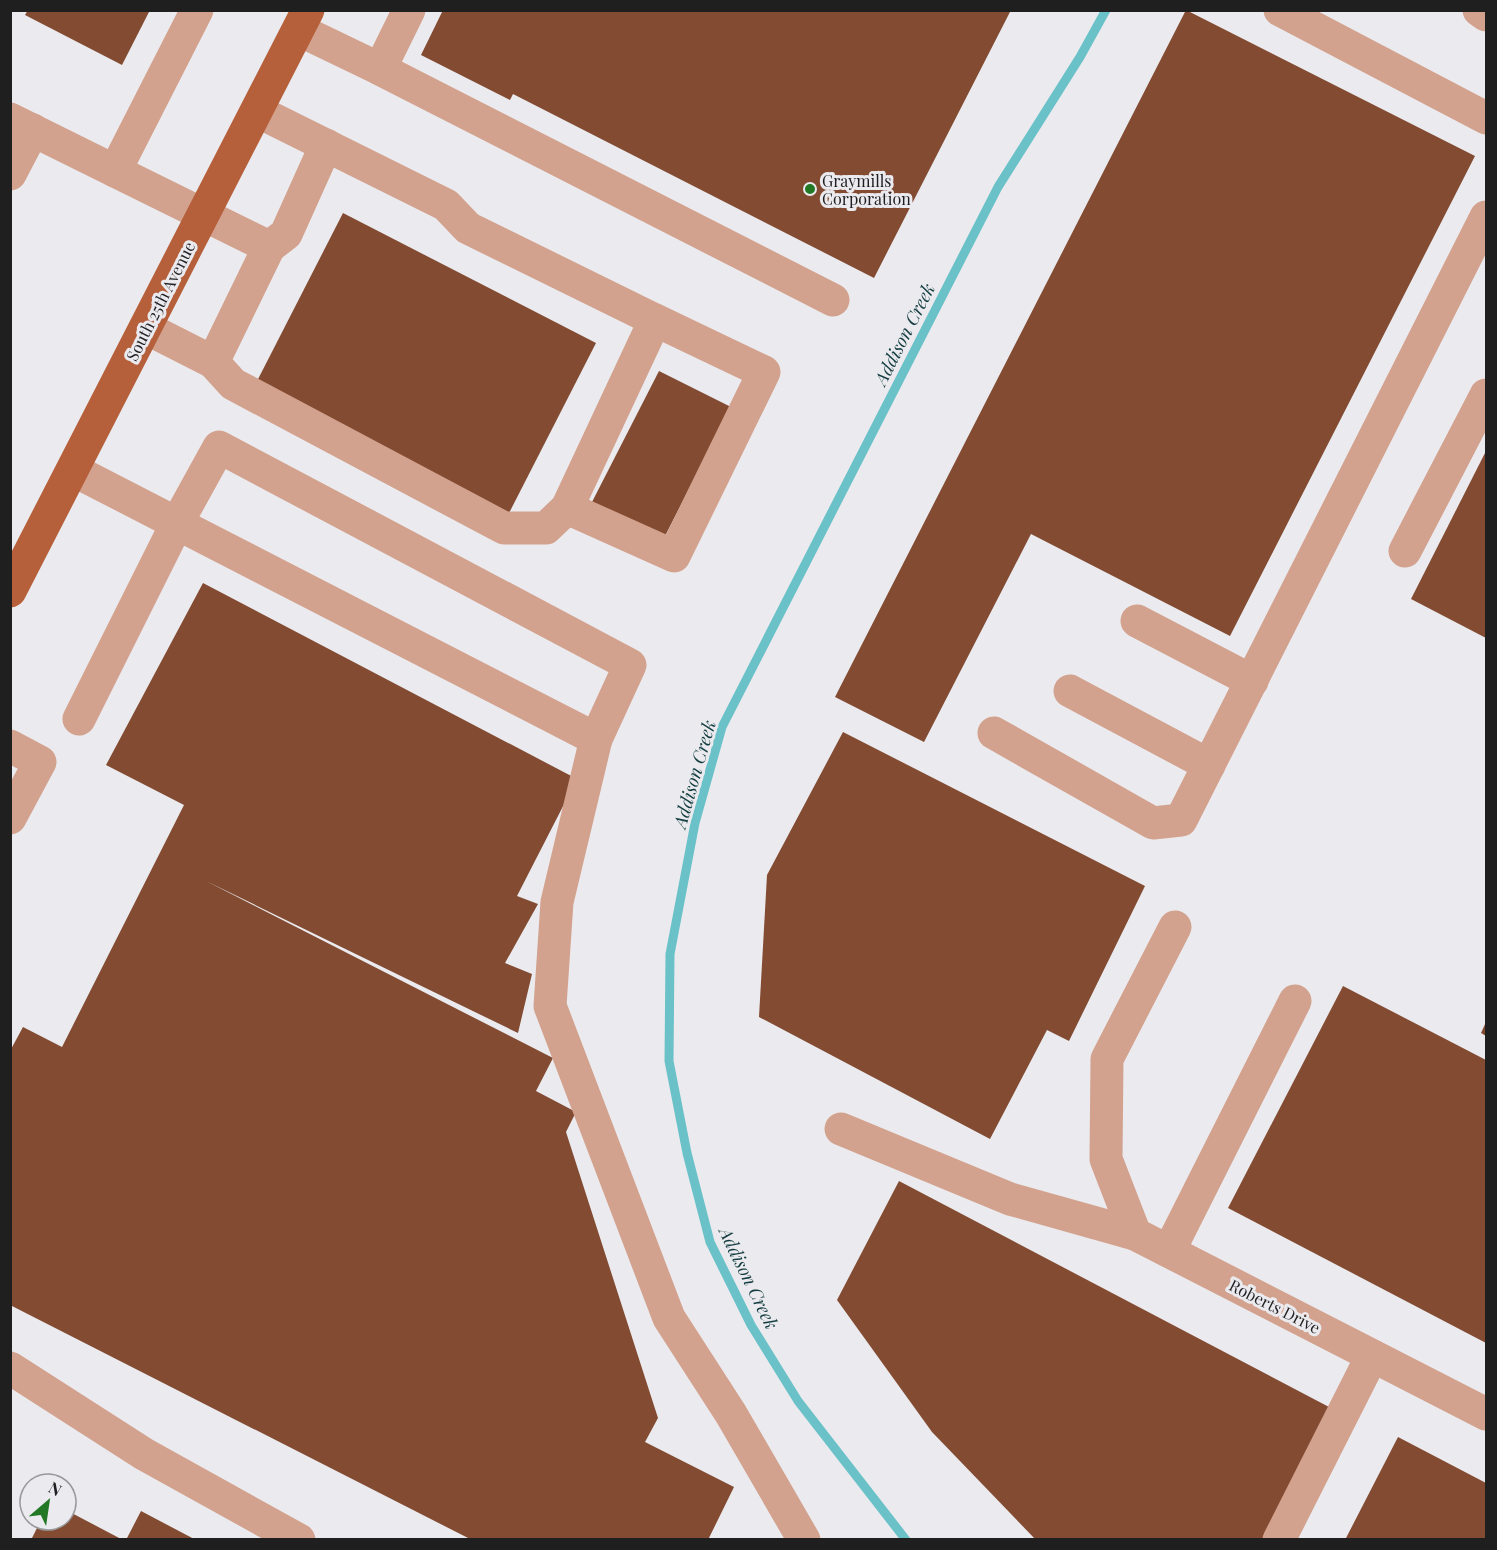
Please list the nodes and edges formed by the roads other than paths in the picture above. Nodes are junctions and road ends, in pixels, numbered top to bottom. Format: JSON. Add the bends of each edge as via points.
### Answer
{"nodes":[{"id":1,"x":197,"y":10,"type":"edge"},
{"id":2,"x":409,"y":10,"type":"edge"},
{"id":3,"x":1280,"y":10,"type":"edge"},
{"id":4,"x":1479,"y":10,"type":"edge"},
{"id":5,"x":1486,"y":15,"type":"edge"},
{"id":6,"x":303,"y":20,"type":"edge"},
{"id":7,"x":380,"y":69,"type":"junction"},
{"id":8,"x":257,"y":111,"type":"junction"},
{"id":9,"x":1486,"y":118,"type":"edge"},
{"id":10,"x":22,"y":125,"type":"edge"},
{"id":11,"x":326,"y":145,"type":"junction"},
{"id":12,"x":115,"y":171,"type":"junction"},
{"id":13,"x":10,"y":174,"type":"edge"},
{"id":14,"x":203,"y":216,"type":"junction"},
{"id":15,"x":1486,"y":217,"type":"edge"},
{"id":16,"x":269,"y":247,"type":"junction"},
{"id":17,"x":833,"y":300,"type":"dead end"},
{"id":18,"x":655,"y":320,"type":"junction"},
{"id":19,"x":146,"y":328,"type":"junction"},
{"id":20,"x":213,"y":362,"type":"junction"},
{"id":21,"x":1486,"y":395,"type":"edge"},
{"id":22,"x":73,"y":470,"type":"junction"},
{"id":23,"x":567,"y":508,"type":"junction"},
{"id":24,"x":176,"y":525,"type":"junction"},
{"id":25,"x":1405,"y":551,"type":"dead end"},
{"id":26,"x":10,"y":591,"type":"edge"},
{"id":27,"x":1137,"y":621,"type":"dead end"},
{"id":28,"x":1252,"y":681,"type":"junction"},
{"id":29,"x":1070,"y":691,"type":"dead end"},
{"id":30,"x":79,"y":719,"type":"dead end"},
{"id":31,"x":994,"y":733,"type":"dead end"},
{"id":32,"x":596,"y":739,"type":"junction"},
{"id":33,"x":10,"y":746,"type":"edge"},
{"id":34,"x":1209,"y":765,"type":"junction"},
{"id":35,"x":10,"y":818,"type":"edge"},
{"id":36,"x":1175,"y":927,"type":"dead end"},
{"id":37,"x":1295,"y":1002,"type":"dead end"},
{"id":38,"x":841,"y":1129,"type":"dead end"},
{"id":39,"x":1135,"y":1234,"type":"junction"},
{"id":40,"x":1169,"y":1251,"type":"junction"},
{"id":41,"x":1372,"y":1356,"type":"junction"},
{"id":42,"x":13,"y":1374,"type":"edge"},
{"id":43,"x":1486,"y":1414,"type":"edge"},
{"id":44,"x":299,"y":1539,"type":"edge"},
{"id":45,"x":804,"y":1539,"type":"edge"},
{"id":46,"x":1279,"y":1539,"type":"edge"}],
"edges":[{"from":1,"to":12,"type":"street"},
{"from":2,"to":7,"type":"street"},
{"from":3,"to":9,"type":"street"},
{"from":4,"to":5,"type":"street"},
{"from":6,"to":7,"type":"street"},
{"from":6,"to":8,"type":"main road","name":"South 25th Avenue"},
{"from":7,"to":17,"type":"street"},
{"from":8,"to":11,"type":"street"},
{"from":8,"to":14,"type":"main road","name":"South 25th Avenue"},
{"from":10,"to":12,"type":"street"},
{"from":10,"to":13,"type":"street"},
{"from":11,"to":16,"type":"street","via":[[286,234]]},
{"from":11,"to":18,"type":"street","via":[[446,205],[468,228]]},
{"from":12,"to":14,"type":"street"},
{"from":14,"to":16,"type":"street"},
{"from":14,"to":19,"type":"main road","name":"South 25th Avenue"},
{"from":15,"to":28,"type":"street"},
{"from":16,"to":20,"type":"street"},
{"from":18,"to":23,"type":"street"},
{"from":18,"to":23,"type":"street","via":[[764,372],[674,556]]},
{"from":19,"to":20,"type":"street"},
{"from":19,"to":22,"type":"main road","name":"South 25th Avenue"},
{"from":20,"to":23,"type":"street","via":[[233,384],[504,528],[546,528]]},
{"from":21,"to":25,"type":"street"},
{"from":22,"to":24,"type":"street"},
{"from":22,"to":26,"type":"main road","name":"South 25th Avenue"},
{"from":24,"to":30,"type":"street"},
{"from":24,"to":32,"type":"street"},
{"from":24,"to":32,"type":"street","via":[[219,447],[630,664]]},
{"from":27,"to":28,"type":"street"},
{"from":28,"to":34,"type":"street"},
{"from":29,"to":34,"type":"street"},
{"from":31,"to":34,"type":"street","via":[[1153,823],[1181,820]]},
{"from":32,"to":45,"type":"street","via":[[557,902],[550,1006],[669,1318]]},
{"from":33,"to":35,"type":"street","via":[[40,762]]},
{"from":36,"to":39,"type":"street","via":[[1107,1059],[1106,1159]]},
{"from":37,"to":40,"type":"street"},
{"from":38,"to":39,"type":"street","name":"Roberts Drive","via":[[1010,1199]]},
{"from":39,"to":40,"type":"street","name":"Roberts Drive"},
{"from":40,"to":41,"type":"street","name":"Roberts Drive"},
{"from":41,"to":43,"type":"street","name":"Roberts Drive"},
{"from":41,"to":46,"type":"street"},
{"from":42,"to":44,"type":"street","via":[[144,1454]]}]}
